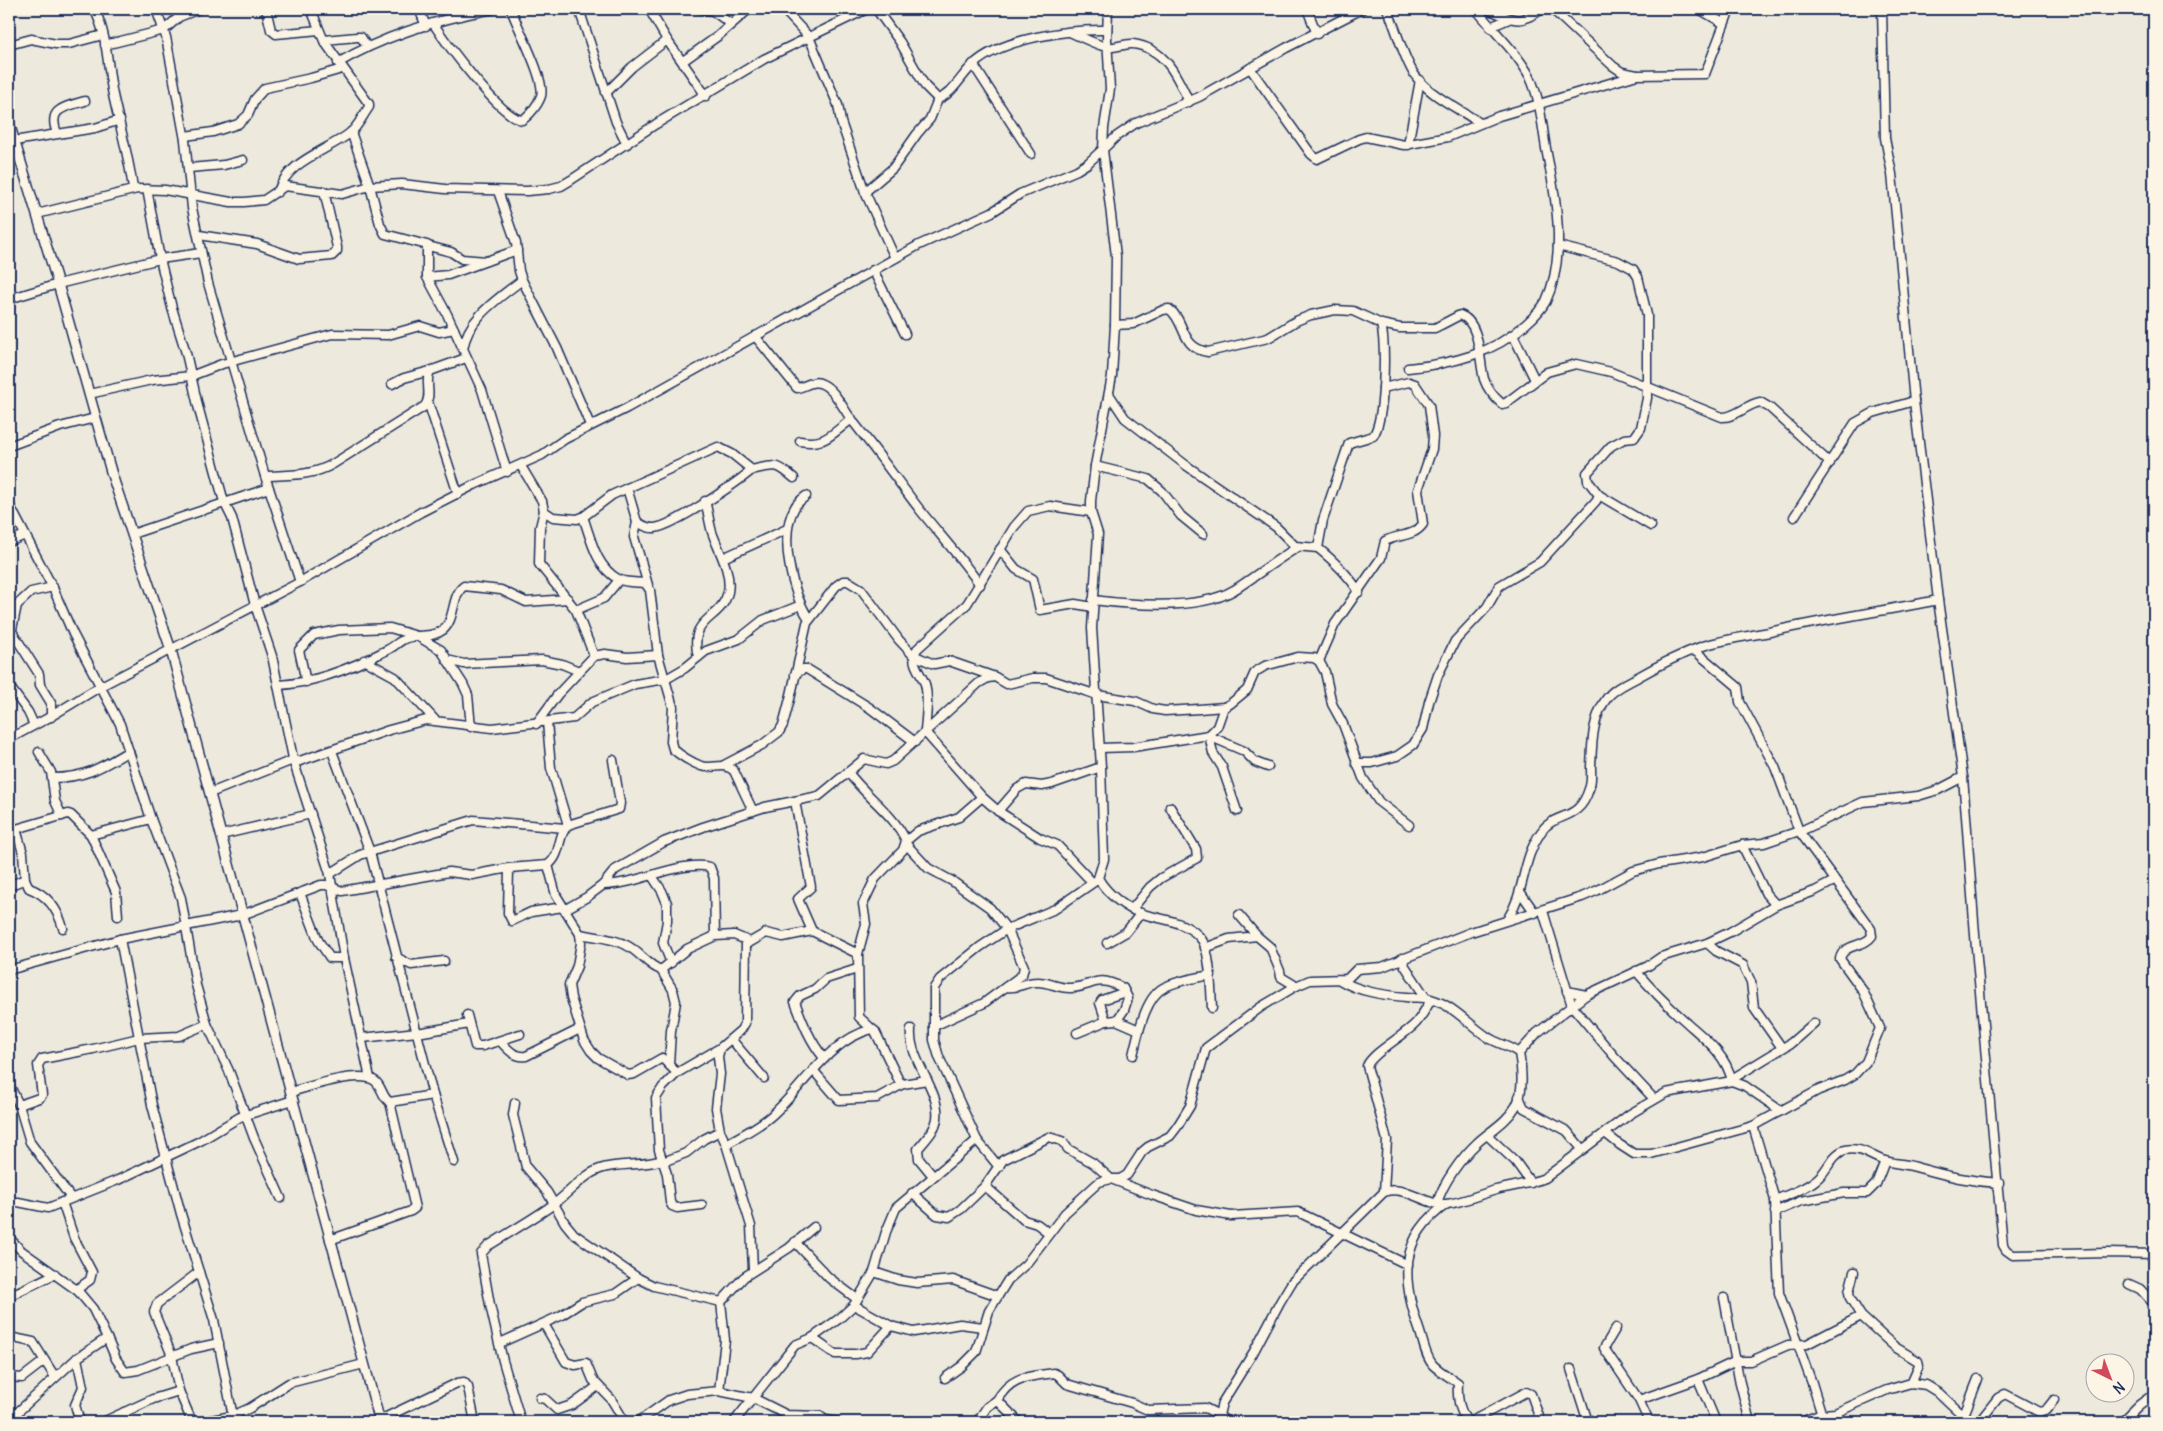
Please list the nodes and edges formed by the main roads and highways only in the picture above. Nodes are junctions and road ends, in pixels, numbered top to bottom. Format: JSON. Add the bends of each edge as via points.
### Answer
{"nodes":[{"id":1,"x":9,"y":123,"type":"edge"},
{"id":2,"x":380,"y":1421,"type":"edge"}],
"edges":[{"from":1,"to":2,"type":"main road","via":[[95,418],[171,650]]}]}
